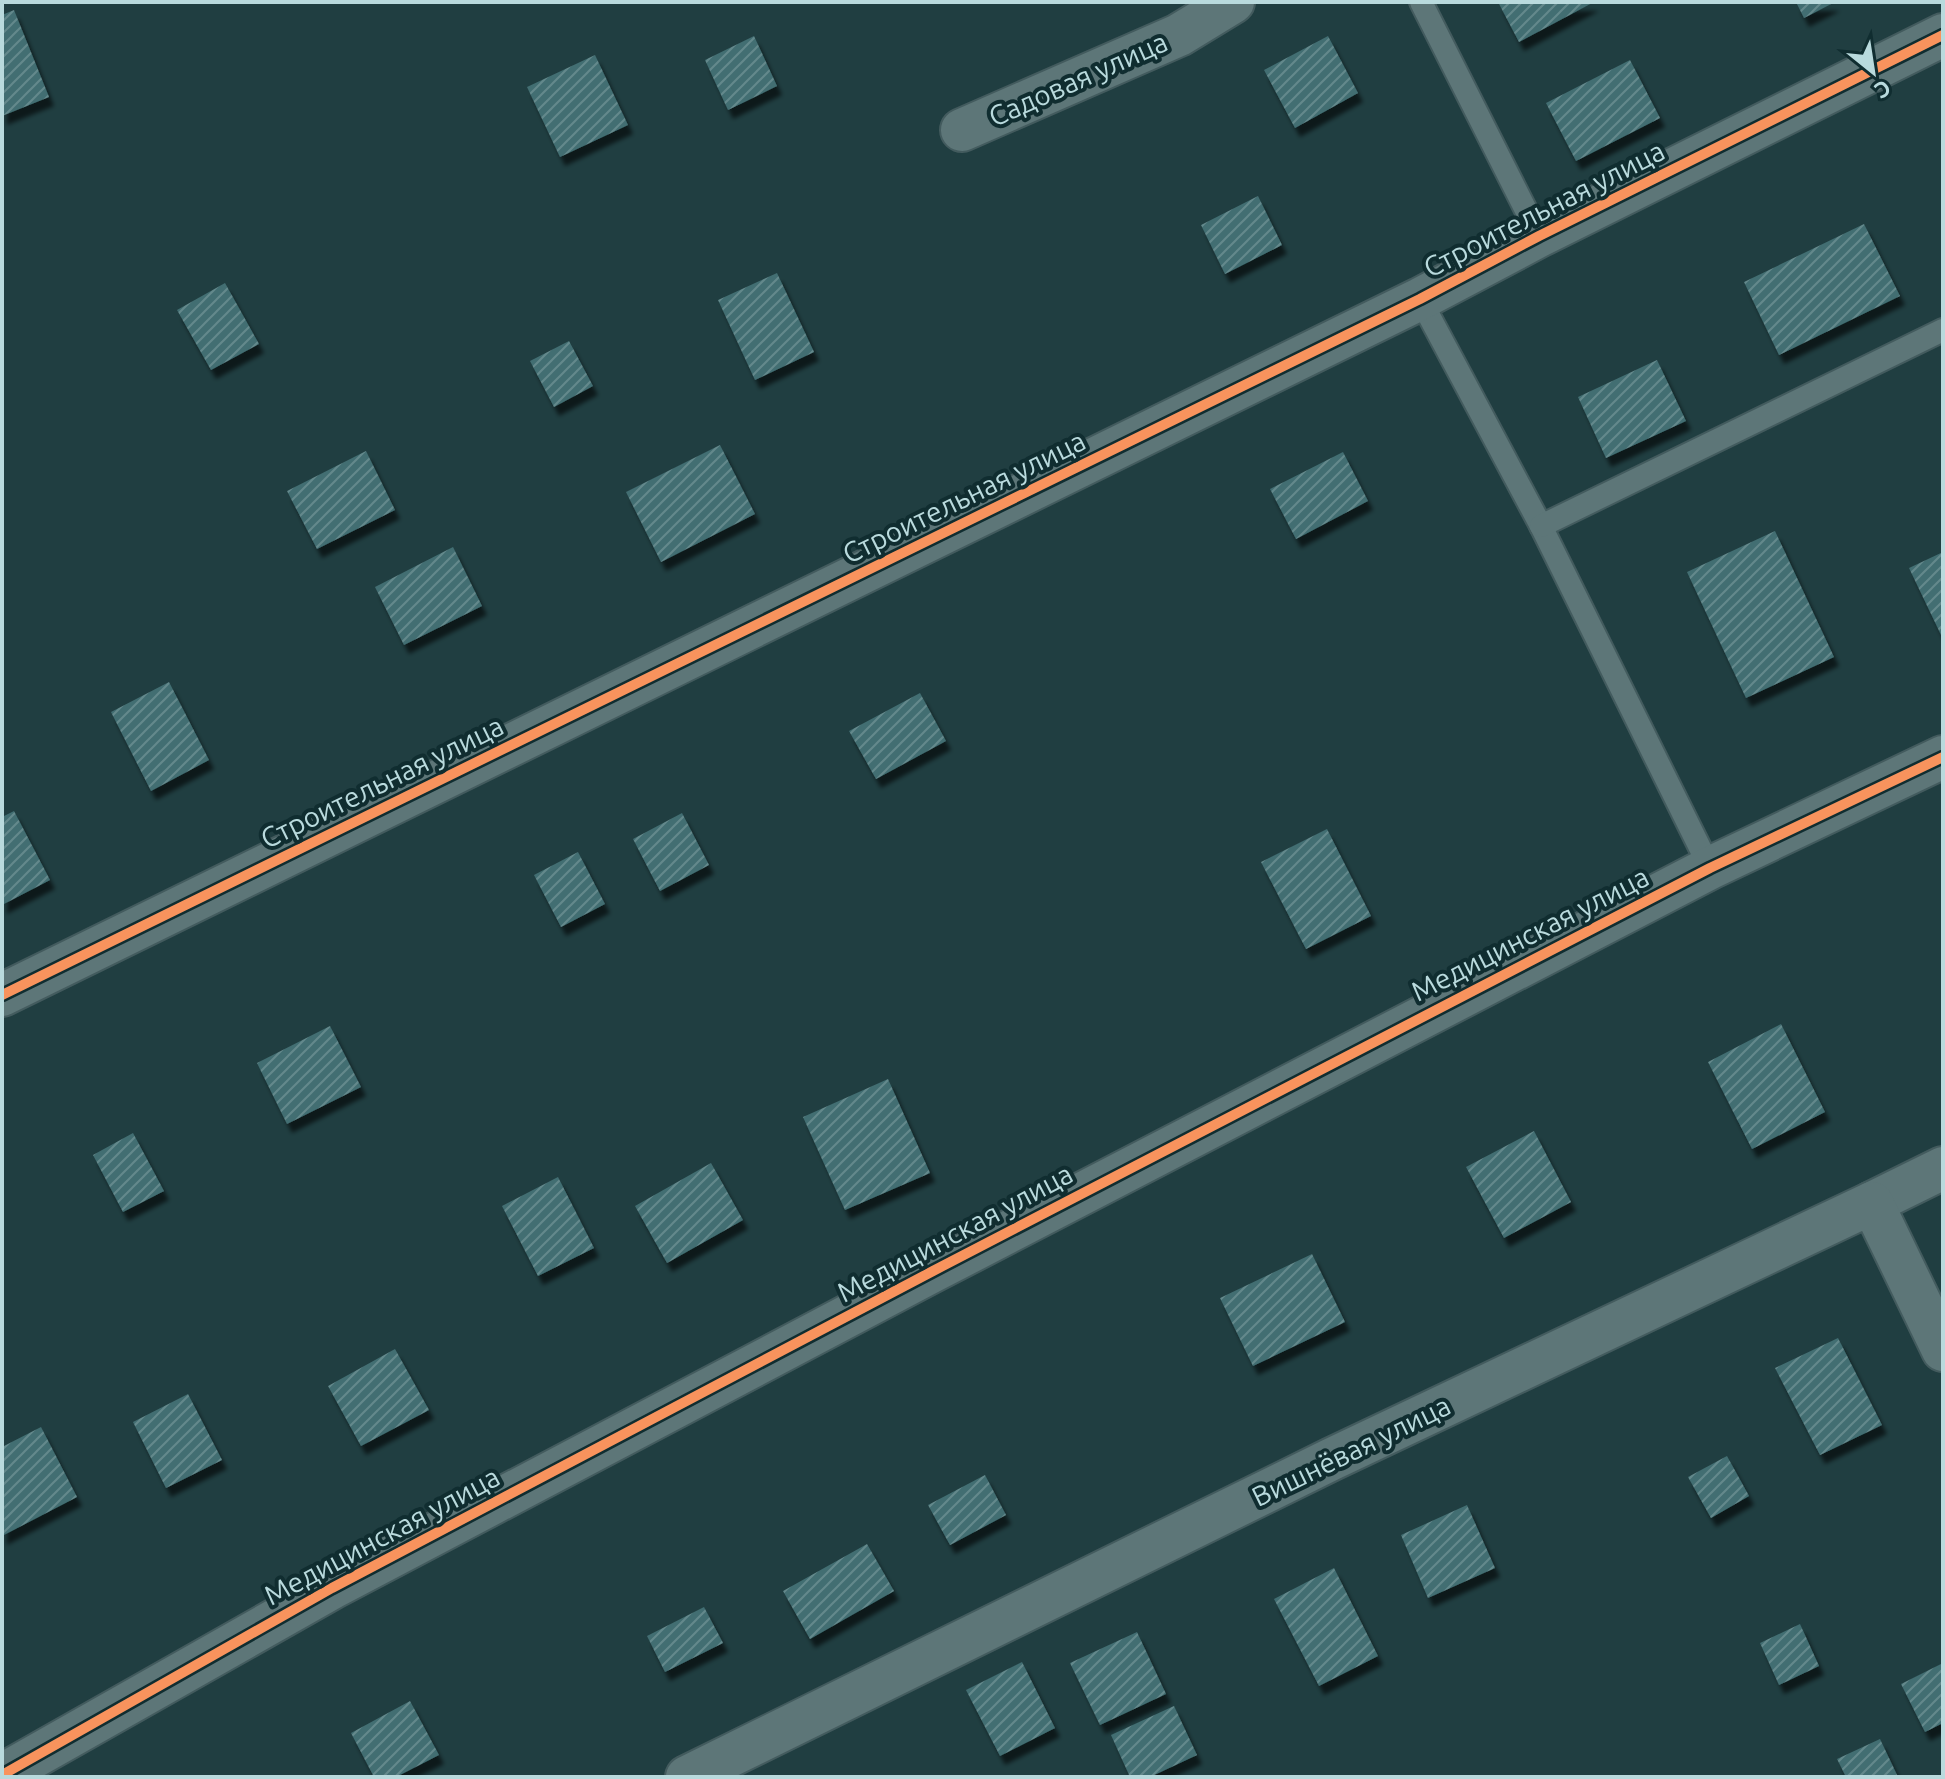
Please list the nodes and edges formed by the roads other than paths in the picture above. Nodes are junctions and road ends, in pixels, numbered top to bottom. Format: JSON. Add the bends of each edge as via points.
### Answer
{"nodes":[{"id":1,"x":1233,"y":2,"type":"edge"},
{"id":2,"x":1421,"y":2,"type":"edge"},
{"id":3,"x":1943,"y":35,"type":"edge"},
{"id":4,"x":962,"y":130,"type":"dead end"},
{"id":5,"x":1539,"y":236,"type":"junction"},
{"id":6,"x":1420,"y":299,"type":"junction"},
{"id":7,"x":1943,"y":330,"type":"edge"},
{"id":8,"x":1541,"y":526,"type":"junction"},
{"id":9,"x":1943,"y":757,"type":"edge"},
{"id":10,"x":1710,"y":868,"type":"junction"},
{"id":11,"x":2,"y":995,"type":"edge"},
{"id":12,"x":1943,"y":1168,"type":"edge"},
{"id":13,"x":1872,"y":1203,"type":"junction"},
{"id":14,"x":1943,"y":1350,"type":"edge"},
{"id":15,"x":2,"y":1775,"type":"edge"},
{"id":16,"x":687,"y":1777,"type":"edge"}],
"edges":[{"from":1,"to":4,"type":"street","name":"Садовая улица","via":[[1179,35]]},
{"from":2,"to":5,"type":"lane"},
{"from":3,"to":5,"type":"street","name":"Строительная улица"},
{"from":5,"to":6,"type":"street","name":"Строительная улица"},
{"from":6,"to":8,"type":"lane"},
{"from":6,"to":11,"type":"street","name":"Строительная улица"},
{"from":7,"to":8,"type":"lane"},
{"from":8,"to":10,"type":"lane"},
{"from":9,"to":10,"type":"street","name":"Медицинская улица"},
{"from":10,"to":15,"type":"street","name":"Медицинская улица","via":[[346,1581]]},
{"from":12,"to":13,"type":"street","name":"Вишнёвая улица"},
{"from":13,"to":14,"type":"street"},
{"from":13,"to":16,"type":"street","name":"Вишнёвая улица","via":[[1332,1459]]}]}
